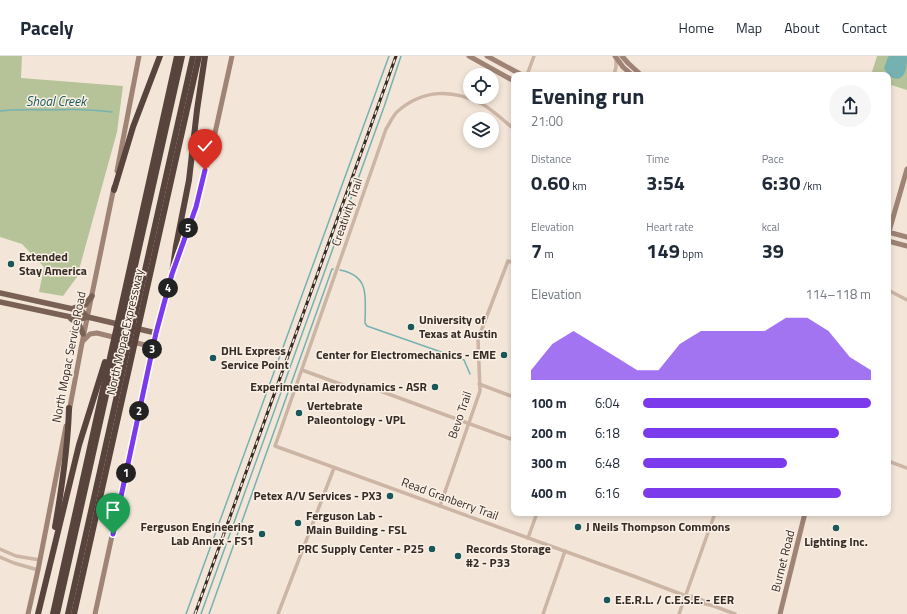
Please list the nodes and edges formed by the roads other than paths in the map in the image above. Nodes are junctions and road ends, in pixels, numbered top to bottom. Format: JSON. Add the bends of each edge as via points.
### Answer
{"nodes":[{"id":1,"x":139,"y":56,"type":"edge"},
{"id":2,"x":160,"y":56,"type":"edge"},
{"id":3,"x":177,"y":56,"type":"edge"},
{"id":4,"x":182,"y":56,"type":"edge"},
{"id":5,"x":193,"y":56,"type":"edge"},
{"id":6,"x":199,"y":56,"type":"edge"},
{"id":7,"x":205,"y":56,"type":"edge"},
{"id":8,"x":232,"y":56,"type":"edge"},
{"id":9,"x":468,"y":56,"type":"edge"},
{"id":10,"x":487,"y":56,"type":"edge"},
{"id":11,"x":534,"y":56,"type":"edge"},
{"id":12,"x":616,"y":56,"type":"edge"},
{"id":13,"x":622,"y":56,"type":"edge"},
{"id":14,"x":625,"y":65,"type":"junction"},
{"id":15,"x":516,"y":72,"type":"edge"},
{"id":16,"x":528,"y":72,"type":"edge"},
{"id":17,"x":615,"y":72,"type":"edge"},
{"id":18,"x":617,"y":72,"type":"edge"},
{"id":19,"x":630,"y":72,"type":"edge"},
{"id":20,"x":636,"y":72,"type":"edge"},
{"id":21,"x":511,"y":79,"type":"edge"},
{"id":22,"x":511,"y":127,"type":"edge"},
{"id":23,"x":907,"y":169,"type":"edge"},
{"id":24,"x":114,"y":190,"type":"junction"},
{"id":25,"x":891,"y":223,"type":"edge"},
{"id":26,"x":891,"y":234,"type":"edge"},
{"id":27,"x":907,"y":237,"type":"edge"},
{"id":28,"x":891,"y":242,"type":"edge"},
{"id":29,"x":907,"y":246,"type":"edge"},
{"id":30,"x":511,"y":262,"type":"edge"},
{"id":31,"x":172,"y":274,"type":"junction"},
{"id":32,"x":891,"y":292,"type":"edge"},
{"id":33,"x":0,"y":293,"type":"edge"},
{"id":34,"x":92,"y":296,"type":"junction"},
{"id":35,"x":907,"y":300,"type":"edge"},
{"id":36,"x":0,"y":302,"type":"edge"},
{"id":37,"x":69,"y":308,"type":"junction"},
{"id":38,"x":63,"y":316,"type":"junction"},
{"id":39,"x":90,"y":318,"type":"junction"},
{"id":40,"x":152,"y":332,"type":"junction"},
{"id":41,"x":84,"y":334,"type":"junction"},
{"id":42,"x":82,"y":343,"type":"junction"},
{"id":43,"x":112,"y":348,"type":"junction"},
{"id":44,"x":150,"y":358,"type":"junction"},
{"id":45,"x":302,"y":370,"type":"junction"},
{"id":46,"x":479,"y":384,"type":"junction"},
{"id":47,"x":511,"y":396,"type":"edge"},
{"id":48,"x":69,"y":408,"type":"junction"},
{"id":49,"x":469,"y":423,"type":"junction"},
{"id":50,"x":511,"y":439,"type":"edge"},
{"id":51,"x":275,"y":446,"type":"joint"},
{"id":52,"x":891,"y":462,"type":"edge"},
{"id":53,"x":334,"y":468,"type":"junction"},
{"id":54,"x":907,"y":468,"type":"edge"},
{"id":55,"x":440,"y":506,"type":"junction"},
{"id":56,"x":536,"y":516,"type":"edge"},
{"id":57,"x":714,"y":516,"type":"edge"},
{"id":58,"x":804,"y":516,"type":"edge"},
{"id":59,"x":528,"y":538,"type":"junction"},
{"id":60,"x":0,"y":549,"type":"edge"},
{"id":61,"x":565,"y":551,"type":"junction"},
{"id":62,"x":0,"y":557,"type":"edge"},
{"id":63,"x":40,"y":560,"type":"junction"},
{"id":64,"x":50,"y":560,"type":"junction"},
{"id":65,"x":38,"y":570,"type":"junction"},
{"id":66,"x":686,"y":596,"type":"junction"},
{"id":67,"x":28,"y":614,"type":"edge"},
{"id":68,"x":38,"y":614,"type":"edge"},
{"id":69,"x":52,"y":614,"type":"edge"},
{"id":70,"x":57,"y":614,"type":"edge"},
{"id":71,"x":68,"y":614,"type":"edge"},
{"id":72,"x":74,"y":614,"type":"edge"},
{"id":73,"x":95,"y":614,"type":"edge"},
{"id":74,"x":278,"y":614,"type":"edge"},
{"id":75,"x":543,"y":614,"type":"edge"},
{"id":76,"x":679,"y":614,"type":"edge"},
{"id":77,"x":735,"y":614,"type":"edge"},
{"id":78,"x":780,"y":614,"type":"edge"}],
"edges":[{"from":1,"to":24,"type":"main road","name":"North Mopac Service Road"},
{"from":2,"to":24,"type":"highway","via":[[133,127]]},
{"from":3,"to":43,"type":"highway","name":"North Mopac Expressway"},
{"from":4,"to":70,"type":"highway"},
{"from":5,"to":71,"type":"highway"},
{"from":6,"to":72,"type":"highway","name":"North Mopac Expressway"},
{"from":7,"to":31,"type":"highway","via":[[189,180]]},
{"from":8,"to":31,"type":"main road","via":[[196,207]]},
{"from":9,"to":21,"type":"main road"},
{"from":10,"to":15,"type":"main road"},
{"from":11,"to":16,"type":"street"},
{"from":12,"to":14,"type":"main road"},
{"from":12,"to":17,"type":"street"},
{"from":13,"to":14,"type":"main road"},
{"from":14,"to":18,"type":"street"},
{"from":14,"to":19,"type":"main road"},
{"from":14,"to":20,"type":"main road"},
{"from":22,"to":45,"type":"street","name":"Creativity Trail","via":[[483,105],[462,96],[438,92],[415,99],[397,112],[386,129]]},
{"from":23,"to":25,"type":"main road"},
{"from":24,"to":34,"type":"main road","name":"North Mopac Service Road"},
{"from":26,"to":27,"type":"main road"},
{"from":28,"to":29,"type":"main road"},
{"from":30,"to":46,"type":"street","name":"Bevo Trail","via":[[508,261],[478,339]]},
{"from":31,"to":40,"type":"main road"},
{"from":32,"to":35,"type":"street"},
{"from":33,"to":37,"type":"main road"},
{"from":34,"to":37,"type":"main road","via":[[81,307]]},
{"from":34,"to":39,"type":"main road","name":"North Mopac Service Road"},
{"from":36,"to":38,"type":"main road"},
{"from":37,"to":39,"type":"main road","via":[[82,311]]},
{"from":38,"to":39,"type":"main road","via":[[80,320]]},
{"from":38,"to":41,"type":"main road","via":[[79,324]]},
{"from":39,"to":40,"type":"main road"},
{"from":39,"to":41,"type":"main road","name":"North Mopac Service Road"},
{"from":40,"to":44,"type":"main road"},
{"from":41,"to":42,"type":"main road","name":"North Mopac Service Road"},
{"from":42,"to":44,"type":"main road","via":[[86,337],[99,333],[145,344]]},
{"from":42,"to":48,"type":"main road","name":"North Mopac Service Road"},
{"from":43,"to":64,"type":"highway","via":[[105,361],[84,426]]},
{"from":43,"to":69,"type":"highway","name":"North Mopac Expressway"},
{"from":44,"to":73,"type":"main road"},
{"from":45,"to":49,"type":"street","via":[[351,388],[364,386]]},
{"from":45,"to":51,"type":"street","name":"Creativity Trail"},
{"from":46,"to":47,"type":"street"},
{"from":46,"to":49,"type":"street","name":"Bevo Trail","via":[[480,392]]},
{"from":48,"to":63,"type":"main road","name":"North Mopac Service Road"},
{"from":48,"to":64,"type":"highway","via":[[69,434],[63,484]]},
{"from":49,"to":50,"type":"street"},
{"from":49,"to":55,"type":"street","name":"Bevo Trail"},
{"from":51,"to":53,"type":"street","name":"Read Granberry Trail"},
{"from":52,"to":54,"type":"street"},
{"from":53,"to":55,"type":"street","name":"Read Granberry Trail"},
{"from":53,"to":74,"type":"street"},
{"from":55,"to":59,"type":"street","name":"Read Granberry Trail"},
{"from":56,"to":59,"type":"street"},
{"from":57,"to":66,"type":"street"},
{"from":58,"to":78,"type":"main road","name":"Burnet Road"},
{"from":59,"to":61,"type":"street","name":"Read Granberry Trail"},
{"from":60,"to":63,"type":"street","via":[[16,556]]},
{"from":61,"to":66,"type":"street","name":"Read Granberry Trail"},
{"from":61,"to":75,"type":"street"},
{"from":62,"to":65,"type":"street"},
{"from":63,"to":65,"type":"main road","name":"North Mopac Service Road"},
{"from":64,"to":68,"type":"highway"},
{"from":65,"to":67,"type":"main road","name":"North Mopac Service Road"},
{"from":66,"to":76,"type":"street"},
{"from":66,"to":77,"type":"street","name":"Read Granberry Trail","via":[[692,602],[708,604]]}]}
